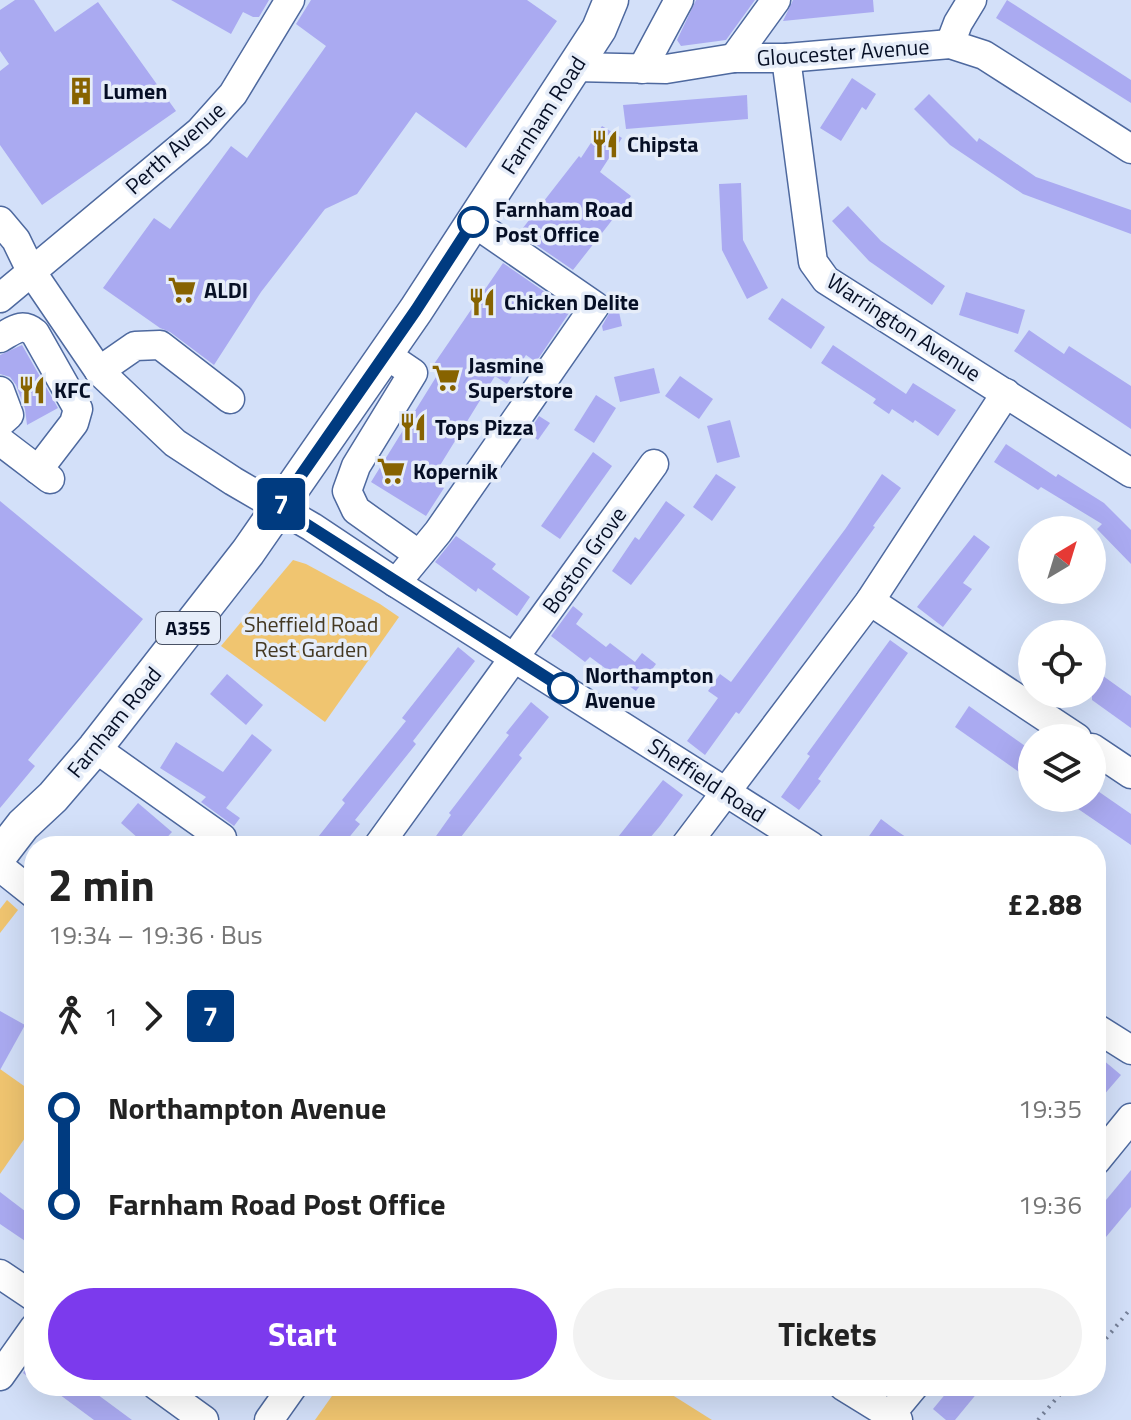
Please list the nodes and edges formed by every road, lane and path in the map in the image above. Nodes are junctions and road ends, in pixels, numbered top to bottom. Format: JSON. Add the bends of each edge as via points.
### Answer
{"nodes":[{"id":1,"x":290,"y":0,"type":"edge"},
{"id":2,"x":629,"y":0,"type":"edge"},
{"id":3,"x":679,"y":0,"type":"edge"},
{"id":4,"x":776,"y":0,"type":"edge"},
{"id":5,"x":972,"y":0,"type":"edge"},
{"id":6,"x":605,"y":15,"type":"edge"},
{"id":7,"x":950,"y":44,"type":"junction"},
{"id":8,"x":734,"y":58,"type":"junction"},
{"id":9,"x":786,"y":58,"type":"junction"},
{"id":10,"x":574,"y":67,"type":"junction"},
{"id":11,"x":642,"y":69,"type":"junction"},
{"id":12,"x":1131,"y":149,"type":"edge"},
{"id":13,"x":0,"y":221,"type":"edge"},
{"id":14,"x":473,"y":222,"type":"junction"},
{"id":15,"x":31,"y":271,"type":"junction"},
{"id":16,"x":0,"y":298,"type":"edge"},
{"id":17,"x":0,"y":338,"type":"edge"},
{"id":18,"x":385,"y":354,"type":"junction"},
{"id":19,"x":99,"y":371,"type":"junction"},
{"id":20,"x":0,"y":391,"type":"edge"},
{"id":21,"x":1006,"y":393,"type":"junction"},
{"id":22,"x":230,"y":399,"type":"dead end"},
{"id":23,"x":0,"y":423,"type":"edge"},
{"id":24,"x":0,"y":441,"type":"edge"},
{"id":25,"x":654,"y":464,"type":"dead end"},
{"id":26,"x":1131,"y":473,"type":"edge"},
{"id":27,"x":279,"y":507,"type":"junction"},
{"id":28,"x":418,"y":554,"type":"junction"},
{"id":29,"x":396,"y":583,"type":"junction"},
{"id":30,"x":870,"y":601,"type":"junction"},
{"id":31,"x":514,"y":656,"type":"junction"},
{"id":32,"x":1056,"y":724,"type":"edge"},
{"id":33,"x":95,"y":748,"type":"junction"},
{"id":34,"x":1106,"y":757,"type":"edge"},
{"id":35,"x":1131,"y":774,"type":"edge"},
{"id":36,"x":725,"y":791,"type":"junction"},
{"id":37,"x":219,"y":836,"type":"edge"},
{"id":38,"x":385,"y":836,"type":"edge"},
{"id":39,"x":692,"y":836,"type":"edge"},
{"id":40,"x":795,"y":836,"type":"edge"},
{"id":41,"x":0,"y":855,"type":"edge"},
{"id":42,"x":0,"y":867,"type":"edge"},
{"id":43,"x":24,"y":886,"type":"edge"},
{"id":44,"x":1106,"y":1034,"type":"edge"},
{"id":45,"x":1131,"y":1050,"type":"edge"},
{"id":46,"x":1131,"y":1118,"type":"edge"},
{"id":47,"x":1106,"y":1149,"type":"edge"},
{"id":48,"x":0,"y":1274,"type":"edge"},
{"id":49,"x":24,"y":1290,"type":"edge"},
{"id":50,"x":1131,"y":1308,"type":"edge"},
{"id":51,"x":1106,"y":1339,"type":"edge"},
{"id":52,"x":24,"y":1342,"type":"edge"},
{"id":53,"x":0,"y":1376,"type":"edge"},
{"id":54,"x":171,"y":1396,"type":"edge"},
{"id":55,"x":286,"y":1396,"type":"edge"},
{"id":56,"x":859,"y":1396,"type":"edge"},
{"id":57,"x":908,"y":1396,"type":"edge"},
{"id":58,"x":1058,"y":1396,"type":"edge"},
{"id":59,"x":894,"y":1418,"type":"edge"},
{"id":60,"x":204,"y":1420,"type":"edge"},
{"id":61,"x":269,"y":1420,"type":"edge"},
{"id":62,"x":1038,"y":1420,"type":"edge"}],
"edges":[{"from":1,"to":15,"type":"street","name":"Perth Avenue","via":[[233,94],[199,132]]},
{"from":2,"to":6,"type":"main road","name":"Farnham Road","number":"A355"},
{"from":3,"to":11,"type":"street"},
{"from":4,"to":8,"type":"street"},
{"from":5,"to":7,"type":"street"},
{"from":6,"to":10,"type":"main road","name":"Farnham Road","number":"A355"},
{"from":7,"to":9,"type":"street","name":"Gloucester Avenue"},
{"from":7,"to":12,"type":"street","name":"Gloucester Avenue","via":[[984,55]]},
{"from":8,"to":9,"type":"street","name":"Gloucester Avenue"},
{"from":8,"to":11,"type":"street","name":"Gloucester Avenue"},
{"from":9,"to":21,"type":"street","name":"Warrington Avenue","via":[[813,262],[826,280]]},
{"from":10,"to":11,"type":"street","name":"Gloucester Avenue"},
{"from":10,"to":14,"type":"main road","name":"Farnham Road","number":"A355"},
{"from":13,"to":15,"type":"street","name":"Sheffield Road"},
{"from":14,"to":18,"type":"main road","name":"Farnham Road","number":"A355"},
{"from":14,"to":28,"type":"street","via":[[595,306]]},
{"from":15,"to":16,"type":"street","name":"Perth Avenue"},
{"from":15,"to":19,"type":"street","name":"Sheffield Road"},
{"from":17,"to":24,"type":"street","via":[[20,326],[35,333],[78,409],[44,474]]},
{"from":18,"to":27,"type":"main road","name":"Farnham Road","number":"A355"},
{"from":18,"to":28,"type":"street","via":[[413,373],[356,466],[347,491],[356,510]]},
{"from":19,"to":22,"type":"street","via":[[135,346],[160,345]]},
{"from":19,"to":27,"type":"street","name":"Sheffield Road","via":[[175,443]]},
{"from":20,"to":23,"type":"street","via":[[9,415]]},
{"from":21,"to":26,"type":"street","name":"Warrington Avenue"},
{"from":21,"to":30,"type":"street"},
{"from":25,"to":31,"type":"street","name":"Boston Grove"},
{"from":27,"to":29,"type":"street","name":"Sheffield Road"},
{"from":27,"to":33,"type":"main road","name":"Farnham Road","number":"A355"},
{"from":28,"to":29,"type":"street"},
{"from":29,"to":31,"type":"street","name":"Sheffield Road"},
{"from":30,"to":32,"type":"street"},
{"from":30,"to":36,"type":"street"},
{"from":31,"to":36,"type":"street","name":"Sheffield Road"},
{"from":31,"to":38,"type":"street","name":"Boston Grove"},
{"from":33,"to":37,"type":"street"},
{"from":33,"to":41,"type":"main road","name":"Farnham Road","number":"A355"},
{"from":34,"to":35,"type":"street"},
{"from":36,"to":39,"type":"street"},
{"from":36,"to":40,"type":"street","name":"Sheffield Road"},
{"from":42,"to":43,"type":"street"},
{"from":44,"to":45,"type":"street"},
{"from":46,"to":47,"type":"street"},
{"from":48,"to":49,"type":"street"},
{"from":50,"to":51,"type":"path"},
{"from":52,"to":53,"type":"street"},
{"from":54,"to":60,"type":"street"},
{"from":55,"to":61,"type":"street"},
{"from":56,"to":59,"type":"street"},
{"from":57,"to":59,"type":"street"},
{"from":58,"to":62,"type":"path"}]}
